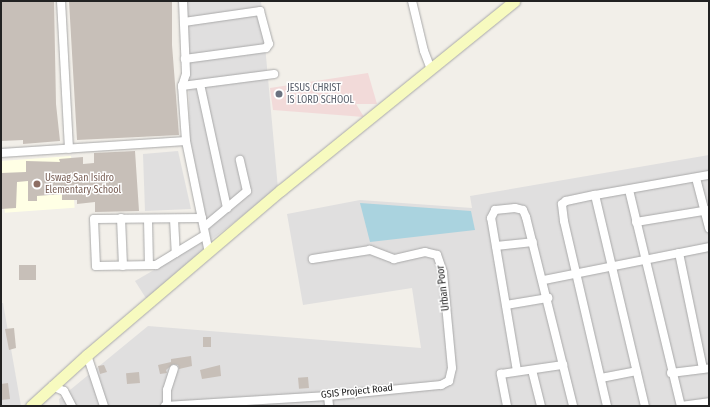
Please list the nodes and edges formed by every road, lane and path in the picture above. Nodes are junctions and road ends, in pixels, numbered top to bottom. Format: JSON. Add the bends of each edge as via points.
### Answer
{"nodes":[{"id":1,"x":61,"y":1,"type":"edge"},
{"id":2,"x":183,"y":1,"type":"edge"},
{"id":3,"x":412,"y":1,"type":"edge"},
{"id":4,"x":514,"y":1,"type":"edge"},
{"id":5,"x":184,"y":22,"type":"junction"},
{"id":6,"x":185,"y":59,"type":"junction"},
{"id":7,"x":431,"y":69,"type":"junction"},
{"id":8,"x":274,"y":74,"type":"dead end"},
{"id":9,"x":200,"y":84,"type":"junction"},
{"id":10,"x":182,"y":86,"type":"junction"},
{"id":11,"x":186,"y":141,"type":"junction"},
{"id":12,"x":69,"y":149,"type":"junction"},
{"id":13,"x":1,"y":153,"type":"edge"},
{"id":14,"x":240,"y":160,"type":"dead end"},
{"id":15,"x":709,"y":175,"type":"edge"},
{"id":16,"x":696,"y":178,"type":"junction"},
{"id":17,"x":629,"y":190,"type":"junction"},
{"id":18,"x":595,"y":195,"type":"junction"},
{"id":19,"x":227,"y":208,"type":"junction"},
{"id":20,"x":707,"y":211,"type":"edge"},
{"id":21,"x":121,"y":218,"type":"junction"},
{"id":22,"x":202,"y":218,"type":"junction"},
{"id":23,"x":148,"y":219,"type":"junction"},
{"id":24,"x":174,"y":219,"type":"junction"},
{"id":25,"x":636,"y":222,"type":"junction"},
{"id":26,"x":709,"y":228,"type":"edge"},
{"id":27,"x":204,"y":231,"type":"junction"},
{"id":28,"x":533,"y":242,"type":"junction"},
{"id":29,"x":496,"y":246,"type":"junction"},
{"id":30,"x":709,"y":247,"type":"edge"},
{"id":31,"x":176,"y":252,"type":"junction"},
{"id":32,"x":209,"y":252,"type":"junction"},
{"id":33,"x":679,"y":253,"type":"junction"},
{"id":34,"x":313,"y":259,"type":"dead end"},
{"id":35,"x":644,"y":260,"type":"junction"},
{"id":36,"x":612,"y":265,"type":"junction"},
{"id":37,"x":123,"y":266,"type":"junction"},
{"id":38,"x":149,"y":266,"type":"junction"},
{"id":39,"x":577,"y":273,"type":"junction"},
{"id":40,"x":544,"y":280,"type":"junction"},
{"id":41,"x":548,"y":298,"type":"junction"},
{"id":42,"x":506,"y":304,"type":"junction"},
{"id":43,"x":87,"y":355,"type":"junction"},
{"id":44,"x":563,"y":365,"type":"junction"},
{"id":45,"x":706,"y":368,"type":"edge"},
{"id":46,"x":174,"y":369,"type":"dead end"},
{"id":47,"x":532,"y":370,"type":"junction"},
{"id":48,"x":517,"y":371,"type":"junction"},
{"id":49,"x":636,"y":371,"type":"junction"},
{"id":50,"x":671,"y":374,"type":"junction"},
{"id":51,"x":452,"y":378,"type":"joint"},
{"id":52,"x":601,"y":378,"type":"junction"},
{"id":53,"x":52,"y":386,"type":"junction"},
{"id":54,"x":328,"y":396,"type":"junction"},
{"id":55,"x":709,"y":402,"type":"edge"},
{"id":56,"x":31,"y":406,"type":"edge"},
{"id":57,"x":72,"y":406,"type":"edge"},
{"id":58,"x":104,"y":406,"type":"edge"},
{"id":59,"x":166,"y":406,"type":"edge"},
{"id":60,"x":329,"y":406,"type":"edge"},
{"id":61,"x":507,"y":406,"type":"edge"},
{"id":62,"x":541,"y":406,"type":"edge"},
{"id":63,"x":573,"y":406,"type":"edge"},
{"id":64,"x":608,"y":406,"type":"edge"},
{"id":65,"x":645,"y":406,"type":"edge"}],
"edges":[{"from":1,"to":12,"type":"street"},
{"from":2,"to":5,"type":"street"},
{"from":3,"to":7,"type":"street"},
{"from":4,"to":7,"type":"street"},
{"from":5,"to":6,"type":"street"},
{"from":5,"to":6,"type":"street","via":[[260,11],[269,44],[266,48]]},
{"from":6,"to":10,"type":"street"},
{"from":7,"to":32,"type":"street","via":[[281,190]]},
{"from":8,"to":9,"type":"street"},
{"from":9,"to":10,"type":"street"},
{"from":9,"to":19,"type":"street"},
{"from":10,"to":11,"type":"street"},
{"from":11,"to":12,"type":"street"},
{"from":11,"to":22,"type":"street"},
{"from":12,"to":13,"type":"street"},
{"from":14,"to":19,"type":"street","via":[[247,191]]},
{"from":15,"to":16,"type":"street"},
{"from":16,"to":17,"type":"street"},
{"from":16,"to":20,"type":"street"},
{"from":17,"to":18,"type":"street"},
{"from":17,"to":25,"type":"street"},
{"from":18,"to":36,"type":"street"},
{"from":18,"to":39,"type":"street","via":[[562,204]]},
{"from":19,"to":27,"type":"street"},
{"from":20,"to":25,"type":"street"},
{"from":20,"to":26,"type":"street"},
{"from":21,"to":23,"type":"street"},
{"from":21,"to":37,"type":"street"},
{"from":21,"to":37,"type":"street","via":[[94,219],[96,266]]},
{"from":22,"to":24,"type":"street"},
{"from":22,"to":27,"type":"street"},
{"from":23,"to":24,"type":"street"},
{"from":23,"to":38,"type":"street"},
{"from":24,"to":31,"type":"street"},
{"from":25,"to":35,"type":"street"},
{"from":27,"to":31,"type":"street"},
{"from":27,"to":32,"type":"street"},
{"from":28,"to":29,"type":"street"},
{"from":28,"to":29,"type":"street","via":[[523,210],[497,210],[491,218]]},
{"from":28,"to":40,"type":"street"},
{"from":29,"to":42,"type":"street"},
{"from":30,"to":33,"type":"street"},
{"from":31,"to":38,"type":"street","via":[[156,265]]},
{"from":32,"to":43,"type":"street"},
{"from":33,"to":35,"type":"street"},
{"from":33,"to":45,"type":"street"},
{"from":34,"to":51,"type":"street","name":"Urban Poor","via":[[370,250],[394,259],[425,252],[437,255],[443,272]]},
{"from":35,"to":36,"type":"street"},
{"from":35,"to":50,"type":"street"},
{"from":36,"to":39,"type":"street"},
{"from":36,"to":49,"type":"street"},
{"from":37,"to":38,"type":"street"},
{"from":39,"to":40,"type":"street"},
{"from":39,"to":52,"type":"street"},
{"from":40,"to":41,"type":"street"},
{"from":41,"to":42,"type":"street"},
{"from":41,"to":44,"type":"street"},
{"from":42,"to":48,"type":"street"},
{"from":43,"to":53,"type":"street"},
{"from":43,"to":58,"type":"street"},
{"from":44,"to":47,"type":"street"},
{"from":44,"to":63,"type":"street"},
{"from":45,"to":50,"type":"street"},
{"from":46,"to":59,"type":"street","via":[[167,390]]},
{"from":47,"to":48,"type":"street"},
{"from":47,"to":62,"type":"street"},
{"from":48,"to":61,"type":"street","via":[[501,375]]},
{"from":49,"to":52,"type":"street"},
{"from":49,"to":65,"type":"street"},
{"from":50,"to":55,"type":"street","via":[[681,406]]},
{"from":51,"to":54,"type":"street","name":"GSIS Project Road","via":[[441,385],[388,388]]},
{"from":52,"to":64,"type":"street"},
{"from":53,"to":56,"type":"street"},
{"from":53,"to":57,"type":"street","via":[[64,391]]},
{"from":54,"to":59,"type":"street","name":"GSIS Project Road"},
{"from":54,"to":60,"type":"street"}]}
